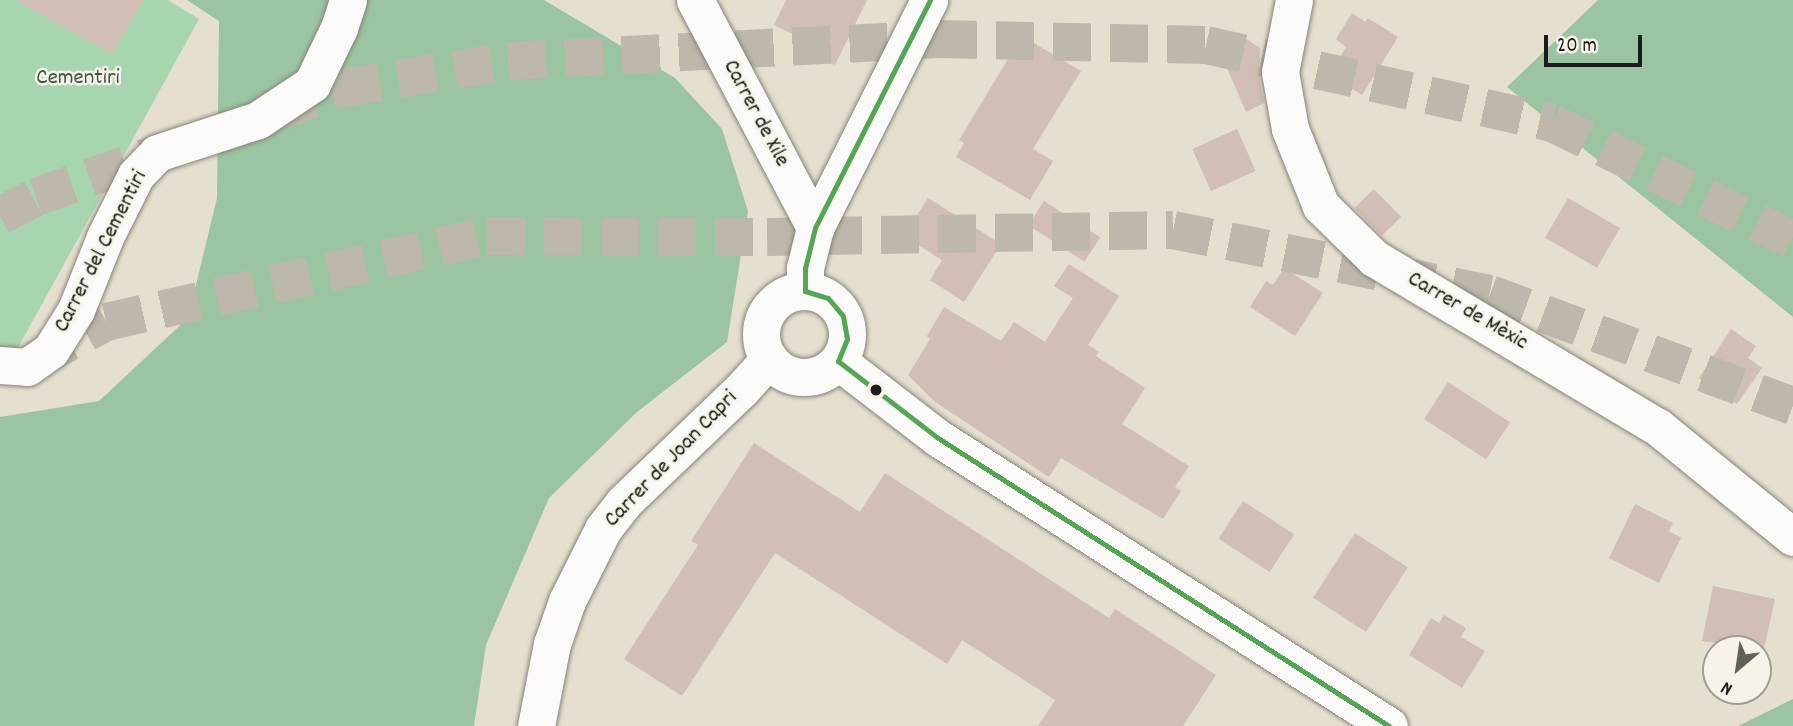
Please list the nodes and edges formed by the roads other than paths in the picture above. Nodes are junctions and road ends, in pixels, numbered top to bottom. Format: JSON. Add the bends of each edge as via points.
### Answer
{"nodes":[{"id":1,"x":348,"y":0,"type":"edge"},
{"id":2,"x":695,"y":0,"type":"edge"},
{"id":3,"x":929,"y":0,"type":"edge"},
{"id":4,"x":1294,"y":0,"type":"edge"},
{"id":5,"x":815,"y":228,"type":"junction"},
{"id":6,"x":805,"y":291,"type":"junction"},
{"id":7,"x":769,"y":359,"type":"junction"},
{"id":8,"x":838,"y":361,"type":"junction"},
{"id":9,"x":0,"y":365,"type":"edge"},
{"id":10,"x":1793,"y":537,"type":"edge"},
{"id":11,"x":536,"y":726,"type":"edge"},
{"id":12,"x":1389,"y":726,"type":"edge"}],
"edges":[{"from":1,"to":9,"type":"street","name":"Carrer del Cementiri","via":[[312,84],[258,120],[158,153],[136,176],[76,310],[51,351],[27,367]]},
{"from":2,"to":5,"type":"street","name":"Carrer de Xile"},
{"from":3,"to":5,"type":"street"},
{"from":4,"to":10,"type":"street","name":"Carrer de Mèxic","via":[[1280,72],[1290,129],[1321,206],[1374,258],[1658,427]]},
{"from":5,"to":6,"type":"street","via":[[805,268]]},
{"from":6,"to":7,"type":"street","via":[[782,296],[766,313],[761,337]]},
{"from":6,"to":8,"type":"street","via":[[828,298],[843,316],[847,339]]},
{"from":7,"to":8,"type":"street","via":[[787,374],[803,377],[825,371]]},
{"from":7,"to":11,"type":"street","name":"Carrer de Joan Capri","via":[[623,503],[603,529],[566,601],[552,644]]},
{"from":8,"to":12,"type":"street","via":[[938,438]]}]}
